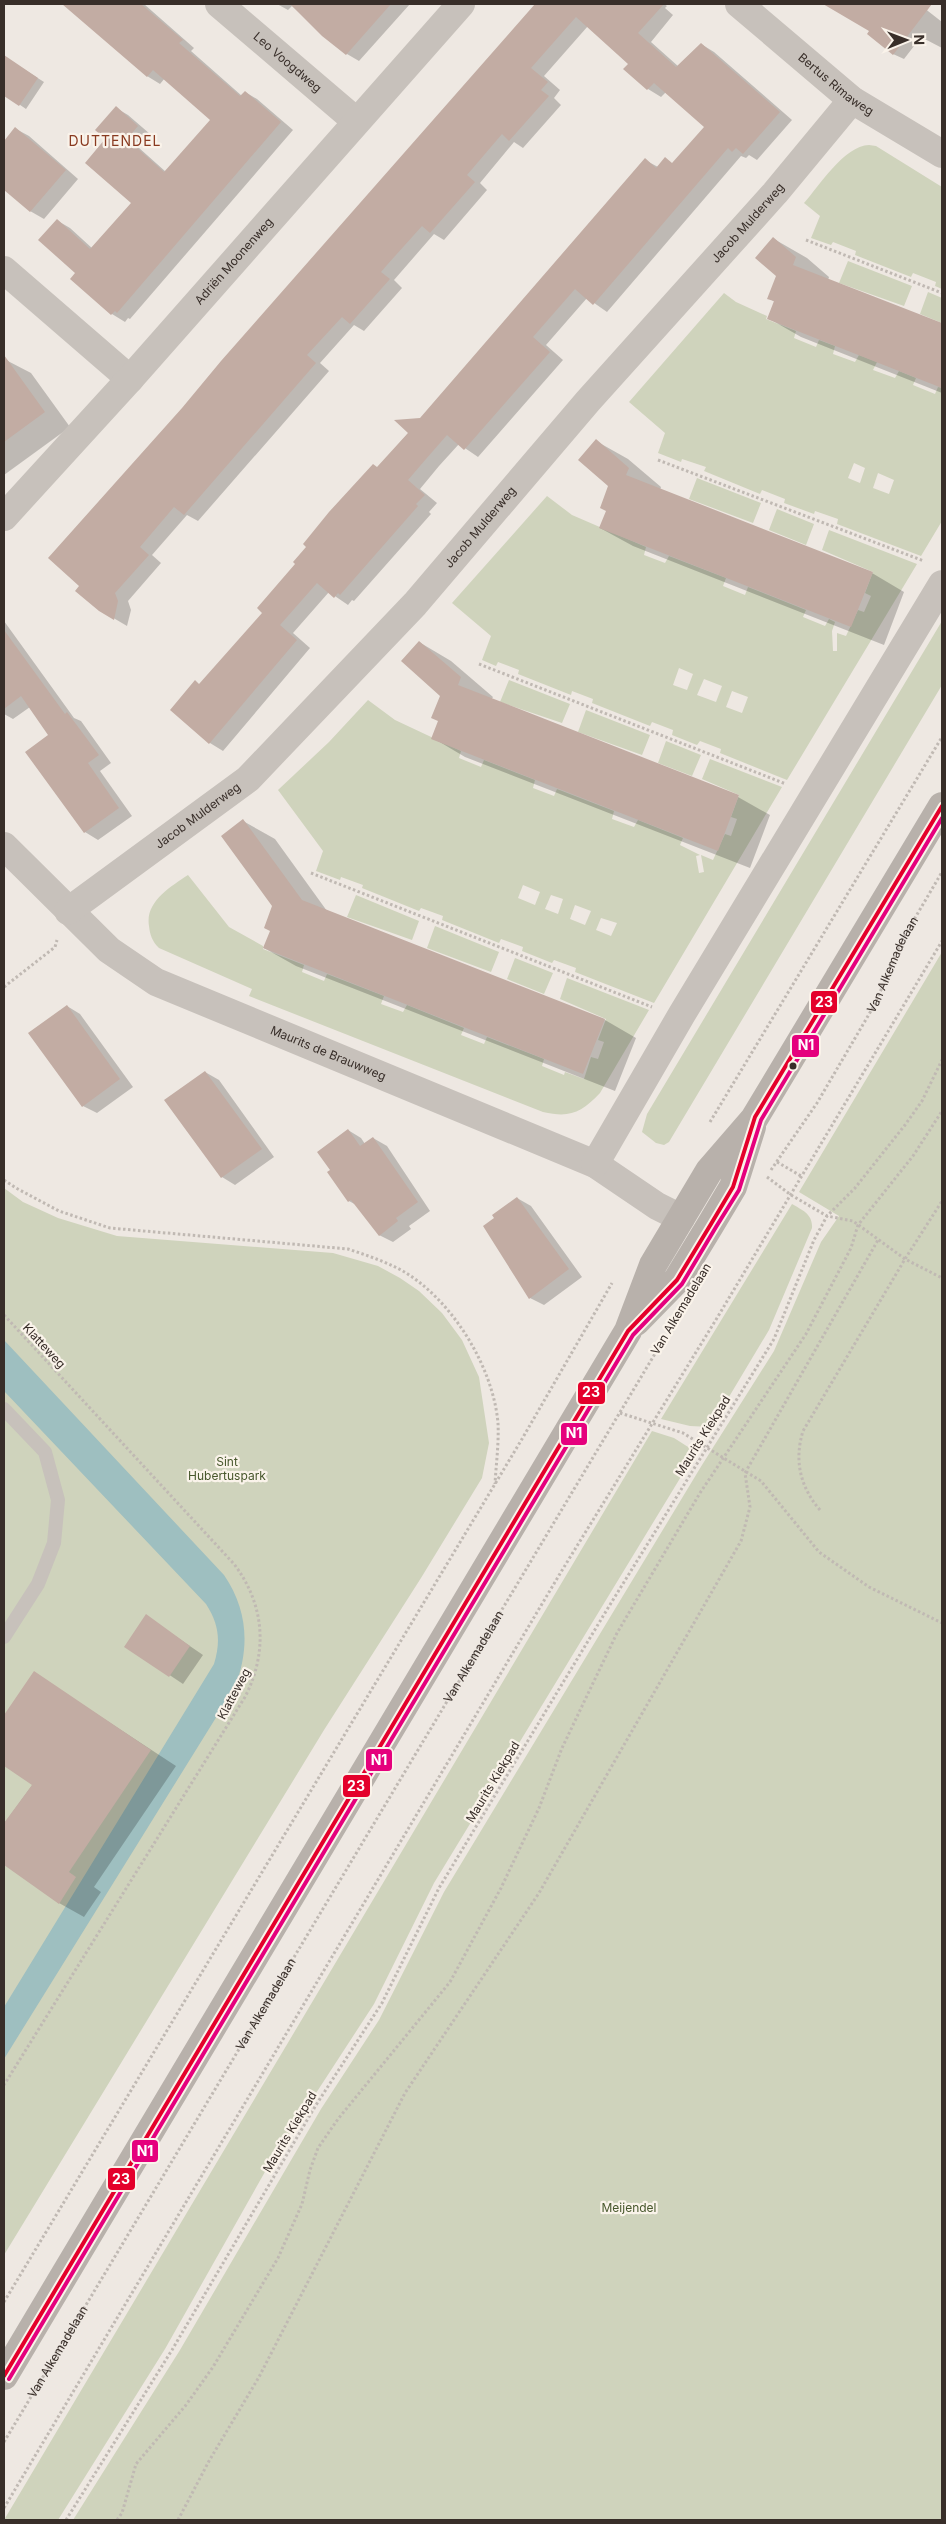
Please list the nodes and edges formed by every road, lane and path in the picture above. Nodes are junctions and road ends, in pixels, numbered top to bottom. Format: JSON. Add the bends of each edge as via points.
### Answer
{"nodes":[{"id":1,"x":219,"y":4,"type":"edge"},
{"id":2,"x":461,"y":4,"type":"edge"},
{"id":3,"x":739,"y":4,"type":"edge"},
{"id":4,"x":852,"y":100,"type":"junction"},
{"id":5,"x":356,"y":122,"type":"junction"},
{"id":6,"x":942,"y":154,"type":"edge"},
{"id":7,"x":806,"y":240,"type":"dead end"},
{"id":8,"x":4,"y":270,"type":"edge"},
{"id":9,"x":942,"y":293,"type":"edge"},
{"id":10,"x":130,"y":379,"type":"junction"},
{"id":11,"x":658,"y":460,"type":"dead end"},
{"id":12,"x":4,"y":517,"type":"edge"},
{"id":13,"x":925,"y":562,"type":"dead end"},
{"id":14,"x":942,"y":584,"type":"edge"},
{"id":15,"x":479,"y":664,"type":"dead end"},
{"id":16,"x":942,"y":736,"type":"edge"},
{"id":17,"x":792,"y":786,"type":"dead end"},
{"id":18,"x":942,"y":806,"type":"edge"},
{"id":19,"x":4,"y":846,"type":"edge"},
{"id":20,"x":942,"y":872,"type":"edge"},
{"id":21,"x":311,"y":873,"type":"dead end"},
{"id":22,"x":68,"y":911,"type":"junction"},
{"id":23,"x":942,"y":941,"type":"edge"},
{"id":24,"x":4,"y":987,"type":"edge"},
{"id":25,"x":656,"y":1009,"type":"dead end"},
{"id":26,"x":942,"y":1060,"type":"edge"},
{"id":27,"x":942,"y":1111,"type":"edge"},
{"id":28,"x":754,"y":1119,"type":"junction"},
{"id":29,"x":709,"y":1123,"type":"dead end"},
{"id":30,"x":595,"y":1164,"type":"junction"},
{"id":31,"x":766,"y":1176,"type":"junction"},
{"id":32,"x":4,"y":1180,"type":"edge"},
{"id":33,"x":760,"y":1184,"type":"dead end"},
{"id":34,"x":790,"y":1195,"type":"junction"},
{"id":35,"x":942,"y":1202,"type":"edge"},
{"id":36,"x":827,"y":1216,"type":"junction"},
{"id":37,"x":681,"y":1218,"type":"junction"},
{"id":38,"x":858,"y":1225,"type":"junction"},
{"id":39,"x":878,"y":1240,"type":"junction"},
{"id":40,"x":905,"y":1259,"type":"junction"},
{"id":41,"x":617,"y":1275,"type":"dead end"},
{"id":42,"x":942,"y":1278,"type":"edge"},
{"id":43,"x":4,"y":1316,"type":"edge"},
{"id":44,"x":628,"y":1331,"type":"junction"},
{"id":45,"x":666,"y":1336,"type":"dead end"},
{"id":46,"x":4,"y":1409,"type":"edge"},
{"id":47,"x":620,"y":1413,"type":"junction"},
{"id":48,"x":651,"y":1424,"type":"junction"},
{"id":49,"x":706,"y":1448,"type":"junction"},
{"id":50,"x":724,"y":1459,"type":"junction"},
{"id":51,"x":745,"y":1473,"type":"junction"},
{"id":52,"x":495,"y":1485,"type":"junction"},
{"id":53,"x":820,"y":1510,"type":"dead end"},
{"id":54,"x":942,"y":1623,"type":"edge"},
{"id":55,"x":4,"y":1637,"type":"edge"},
{"id":56,"x":4,"y":2086,"type":"edge"},
{"id":57,"x":4,"y":2302,"type":"edge"},
{"id":58,"x":4,"y":2376,"type":"edge"},
{"id":59,"x":4,"y":2442,"type":"edge"},
{"id":60,"x":4,"y":2508,"type":"edge"},
{"id":61,"x":66,"y":2520,"type":"edge"},
{"id":62,"x":117,"y":2520,"type":"edge"},
{"id":63,"x":178,"y":2520,"type":"edge"}],
"edges":[{"from":1,"to":5,"type":"street","name":"Leo Voogdweg"},
{"from":2,"to":5,"type":"street","name":"Adriën Moonenweg"},
{"from":3,"to":4,"type":"street","name":"Bertus Rimaweg"},
{"from":4,"to":6,"type":"street","name":"Bertus Rimaweg"},
{"from":4,"to":22,"type":"street","name":"Jacob Mulderweg","via":[[781,186],[588,401],[416,604],[248,779]]},
{"from":5,"to":10,"type":"street","name":"Adriën Moonenweg"},
{"from":7,"to":9,"type":"path"},
{"from":8,"to":10,"type":"street"},
{"from":10,"to":12,"type":"street","name":"Adriën Moonenweg"},
{"from":11,"to":13,"type":"path"},
{"from":14,"to":30,"type":"street"},
{"from":15,"to":17,"type":"path"},
{"from":16,"to":29,"type":"path"},
{"from":18,"to":28,"type":"main road","name":"Van Alkemadelaan"},
{"from":19,"to":22,"type":"street","name":"Maurits de Brauwweg"},
{"from":20,"to":31,"type":"path","name":"Van Alkemadelaan","via":[[902,940],[875,1004],[817,1102]]},
{"from":21,"to":25,"type":"path"},
{"from":22,"to":24,"type":"path","via":[[55,948]]},
{"from":22,"to":30,"type":"street","name":"Maurits de Brauwweg","via":[[109,950],[156,982]]},
{"from":23,"to":34,"type":"path","name":"Van Alkemadelaan"},
{"from":26,"to":36,"type":"path","name":"Maurits Kiekpad","via":[[922,1101],[905,1125],[855,1188]]},
{"from":27,"to":38,"type":"path","via":[[913,1156]]},
{"from":28,"to":37,"type":"main road","name":"Van Alkemadelaan","via":[[708,1171]]},
{"from":28,"to":44,"type":"main road","name":"Van Alkemadelaan","via":[[733,1187],[712,1224],[677,1280]]},
{"from":30,"to":37,"type":"street","name":"Maurits de Brauwweg","via":[[657,1206]]},
{"from":31,"to":33,"type":"path","name":"Van Alkemadelaan"},
{"from":31,"to":34,"type":"path"},
{"from":32,"to":52,"type":"path","via":[[59,1211],[110,1228],[348,1249],[403,1271],[437,1299],[461,1327],[484,1369],[498,1423]]},
{"from":34,"to":36,"type":"path"},
{"from":34,"to":48,"type":"path","name":"Van Alkemadelaan"},
{"from":35,"to":40,"type":"path"},
{"from":36,"to":38,"type":"path"},
{"from":36,"to":49,"type":"path","name":"Maurits Kiekpad","via":[[774,1339]]},
{"from":37,"to":44,"type":"main road","name":"Van Alkemadelaan","via":[[653,1265]]},
{"from":38,"to":39,"type":"path"},
{"from":38,"to":50,"type":"path","via":[[851,1248],[806,1334]]},
{"from":39,"to":40,"type":"path"},
{"from":39,"to":51,"type":"path"},
{"from":40,"to":42,"type":"path"},
{"from":40,"to":53,"type":"path","via":[[803,1431],[798,1447],[801,1477],[808,1496]]},
{"from":41,"to":52,"type":"path"},
{"from":43,"to":56,"type":"path","name":"Klatteweg","via":[[234,1564],[255,1601],[261,1642],[257,1669],[245,1697]]},
{"from":44,"to":58,"type":"main road","name":"Van Alkemadelaan"},
{"from":45,"to":47,"type":"path","name":"Van Alkemadelaan"},
{"from":46,"to":55,"type":"lane","via":[[45,1452],[58,1500],[54,1543],[38,1584]]},
{"from":47,"to":48,"type":"path"},
{"from":47,"to":59,"type":"path","name":"Van Alkemadelaan"},
{"from":48,"to":49,"type":"path","via":[[683,1433]]},
{"from":48,"to":60,"type":"path","name":"Van Alkemadelaan"},
{"from":49,"to":50,"type":"path"},
{"from":49,"to":61,"type":"path","name":"Maurits Kiekpad","via":[[439,1888],[382,2003],[316,2106],[172,2350]]},
{"from":50,"to":51,"type":"path"},
{"from":50,"to":62,"type":"path","via":[[700,1493],[617,1633],[562,1748],[539,1808],[450,1982],[318,2148],[302,2204],[278,2258],[207,2375],[136,2464]]},
{"from":51,"to":54,"type":"path","via":[[761,1481],[819,1552],[869,1587]]},
{"from":51,"to":63,"type":"path","via":[[750,1507],[741,1542],[540,1893],[405,2093],[259,2377]]},
{"from":52,"to":57,"type":"path"}]}
